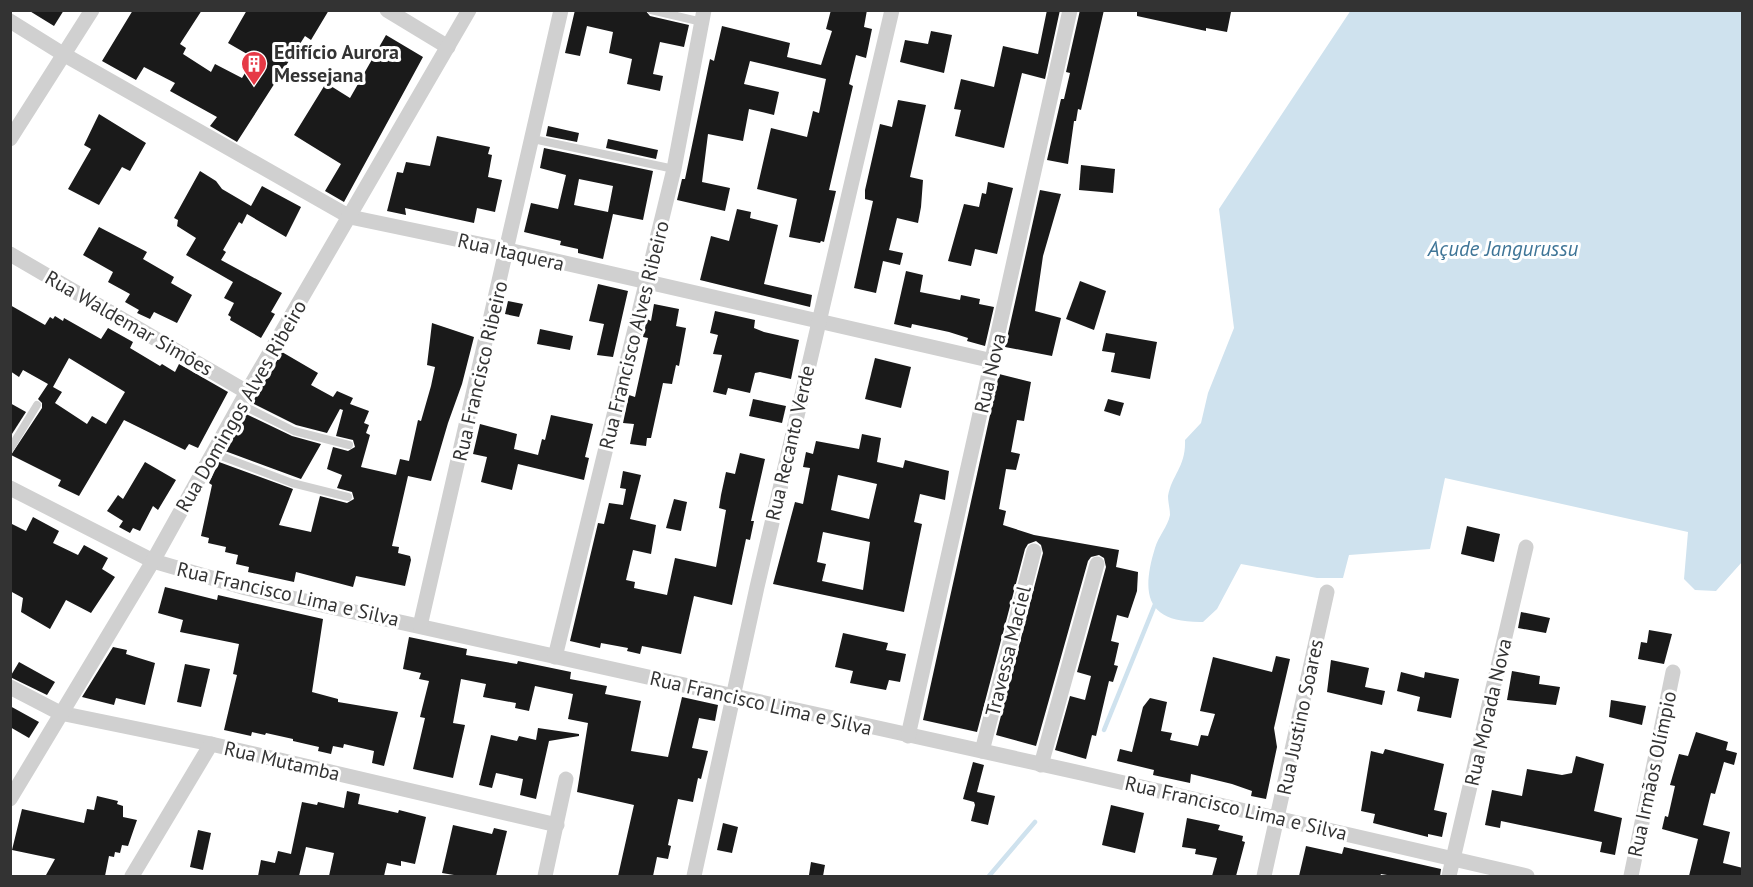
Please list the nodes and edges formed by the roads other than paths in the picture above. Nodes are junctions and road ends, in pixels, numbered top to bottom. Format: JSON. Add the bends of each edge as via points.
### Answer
{"nodes":[{"id":1,"x":92,"y":10,"type":"edge"},
{"id":2,"x":387,"y":10,"type":"edge"},
{"id":3,"x":469,"y":10,"type":"edge"},
{"id":4,"x":561,"y":10,"type":"edge"},
{"id":5,"x":651,"y":10,"type":"edge"},
{"id":6,"x":892,"y":10,"type":"edge"},
{"id":7,"x":1070,"y":10,"type":"edge"},
{"id":8,"x":703,"y":16,"type":"edge"},
{"id":9,"x":10,"y":21,"type":"edge"},
{"id":10,"x":448,"y":47,"type":"junction"},
{"id":11,"x":63,"y":54,"type":"junction"},
{"id":12,"x":10,"y":140,"type":"edge"},
{"id":13,"x":533,"y":140,"type":"junction"},
{"id":14,"x":674,"y":169,"type":"junction"},
{"id":15,"x":350,"y":217,"type":"junction"},
{"id":16,"x":508,"y":250,"type":"junction"},
{"id":17,"x":10,"y":254,"type":"edge"},
{"id":18,"x":648,"y":283,"type":"junction"},
{"id":19,"x":819,"y":320,"type":"junction"},
{"id":20,"x":993,"y":362,"type":"junction"},
{"id":21,"x":244,"y":398,"type":"junction"},
{"id":22,"x":37,"y":405,"type":"dead end"},
{"id":23,"x":350,"y":445,"type":"dead end"},
{"id":24,"x":10,"y":449,"type":"edge"},
{"id":25,"x":213,"y":453,"type":"junction"},
{"id":26,"x":10,"y":488,"type":"edge"},
{"id":27,"x":348,"y":497,"type":"dead end"},
{"id":28,"x":1526,"y":548,"type":"dead end"},
{"id":29,"x":1034,"y":551,"type":"dead end"},
{"id":30,"x":153,"y":561,"type":"junction"},
{"id":31,"x":1097,"y":564,"type":"dead end"},
{"id":32,"x":1327,"y":592,"type":"dead end"},
{"id":33,"x":420,"y":626,"type":"junction"},
{"id":34,"x":555,"y":657,"type":"junction"},
{"id":35,"x":1673,"y":672,"type":"dead end"},
{"id":36,"x":10,"y":687,"type":"edge"},
{"id":37,"x":733,"y":698,"type":"junction"},
{"id":38,"x":60,"y":713,"type":"junction"},
{"id":39,"x":908,"y":736,"type":"junction"},
{"id":40,"x":211,"y":744,"type":"junction"},
{"id":41,"x":982,"y":752,"type":"junction"},
{"id":42,"x":1041,"y":765,"type":"junction"},
{"id":43,"x":566,"y":779,"type":"dead end"},
{"id":44,"x":10,"y":799,"type":"edge"},
{"id":45,"x":1278,"y":818,"type":"junction"},
{"id":46,"x":557,"y":825,"type":"junction"},
{"id":47,"x":1453,"y":859,"type":"junction"},
{"id":48,"x":132,"y":876,"type":"edge"},
{"id":49,"x":545,"y":876,"type":"edge"},
{"id":50,"x":694,"y":876,"type":"edge"},
{"id":51,"x":1264,"y":876,"type":"edge"},
{"id":52,"x":1449,"y":876,"type":"edge"},
{"id":53,"x":1527,"y":876,"type":"edge"},
{"id":54,"x":1631,"y":876,"type":"edge"}],
"edges":[{"from":1,"to":11,"type":"street"},
{"from":2,"to":10,"type":"street"},
{"from":3,"to":10,"type":"street","name":"Rua Domingos Alves Ribeiro"},
{"from":4,"to":13,"type":"street","name":"Rua Francisco Ribeiro"},
{"from":5,"to":8,"type":"lane"},
{"from":6,"to":19,"type":"street","name":"Rua Recanto Verde"},
{"from":7,"to":20,"type":"street","name":"Rua Nova"},
{"from":8,"to":14,"type":"street","name":"Rua Francisco Alves Ribeiro"},
{"from":9,"to":11,"type":"street","name":"Rua Itaquera"},
{"from":10,"to":15,"type":"street","name":"Rua Domingos Alves Ribeiro"},
{"from":11,"to":12,"type":"street"},
{"from":11,"to":15,"type":"street","name":"Rua Itaquera"},
{"from":13,"to":14,"type":"lane"},
{"from":13,"to":16,"type":"street","name":"Rua Francisco Ribeiro"},
{"from":14,"to":18,"type":"street","name":"Rua Francisco Alves Ribeiro"},
{"from":15,"to":16,"type":"street","name":"Rua Itaquera"},
{"from":15,"to":21,"type":"street","name":"Rua Domingos Alves Ribeiro"},
{"from":16,"to":18,"type":"street","name":"Rua Itaquera"},
{"from":16,"to":33,"type":"street","name":"Rua Francisco Ribeiro"},
{"from":17,"to":21,"type":"street","name":"Rua Waldemar Simões"},
{"from":18,"to":19,"type":"street","name":"Rua Itaquera"},
{"from":18,"to":34,"type":"street","name":"Rua Francisco Alves Ribeiro"},
{"from":19,"to":20,"type":"street","name":"Rua Itaquera"},
{"from":19,"to":37,"type":"street","name":"Rua Recanto Verde"},
{"from":20,"to":39,"type":"street","name":"Rua Nova"},
{"from":21,"to":23,"type":"lane","via":[[294,431]]},
{"from":21,"to":25,"type":"street","name":"Rua Domingos Alves Ribeiro"},
{"from":22,"to":24,"type":"lane"},
{"from":25,"to":27,"type":"lane","via":[[292,483]]},
{"from":25,"to":30,"type":"street","name":"Rua Domingos Alves Ribeiro"},
{"from":26,"to":30,"type":"street","name":"Rua Francisco Lima e Silva"},
{"from":28,"to":47,"type":"street","name":"Rua Morada Nova"},
{"from":29,"to":41,"type":"street","name":"Travessa Maciel"},
{"from":30,"to":33,"type":"street","name":"Rua Francisco Lima e Silva","via":[[246,588]]},
{"from":30,"to":38,"type":"street","name":"Rua Domingos Alves Ribeiro"},
{"from":31,"to":42,"type":"street"},
{"from":32,"to":45,"type":"street","name":"Rua Justino Soares"},
{"from":33,"to":34,"type":"street","name":"Rua Francisco Lima e Silva"},
{"from":34,"to":37,"type":"street","name":"Rua Francisco Lima e Silva"},
{"from":35,"to":54,"type":"street","name":"Rua Irmãos Olímpio"},
{"from":36,"to":38,"type":"street","name":"Rua Mutamba"},
{"from":37,"to":39,"type":"street","name":"Rua Francisco Lima e Silva"},
{"from":37,"to":50,"type":"street","name":"Rua Recanto Verde"},
{"from":38,"to":40,"type":"street","name":"Rua Mutamba"},
{"from":38,"to":44,"type":"street","name":"Rua Domingos Alves Ribeiro"},
{"from":39,"to":41,"type":"street","name":"Rua Francisco Lima e Silva"},
{"from":40,"to":46,"type":"street","name":"Rua Mutamba"},
{"from":40,"to":48,"type":"street"},
{"from":41,"to":42,"type":"street","name":"Rua Francisco Lima e Silva"},
{"from":42,"to":45,"type":"street","name":"Rua Francisco Lima e Silva"},
{"from":43,"to":46,"type":"street"},
{"from":45,"to":47,"type":"street","name":"Rua Francisco Lima e Silva"},
{"from":45,"to":51,"type":"street","name":"Rua Justino Soares"},
{"from":46,"to":49,"type":"street"},
{"from":47,"to":52,"type":"street","name":"Rua Morada Nova"},
{"from":47,"to":53,"type":"street","name":"Rua Francisco Lima e Silva"}]}
